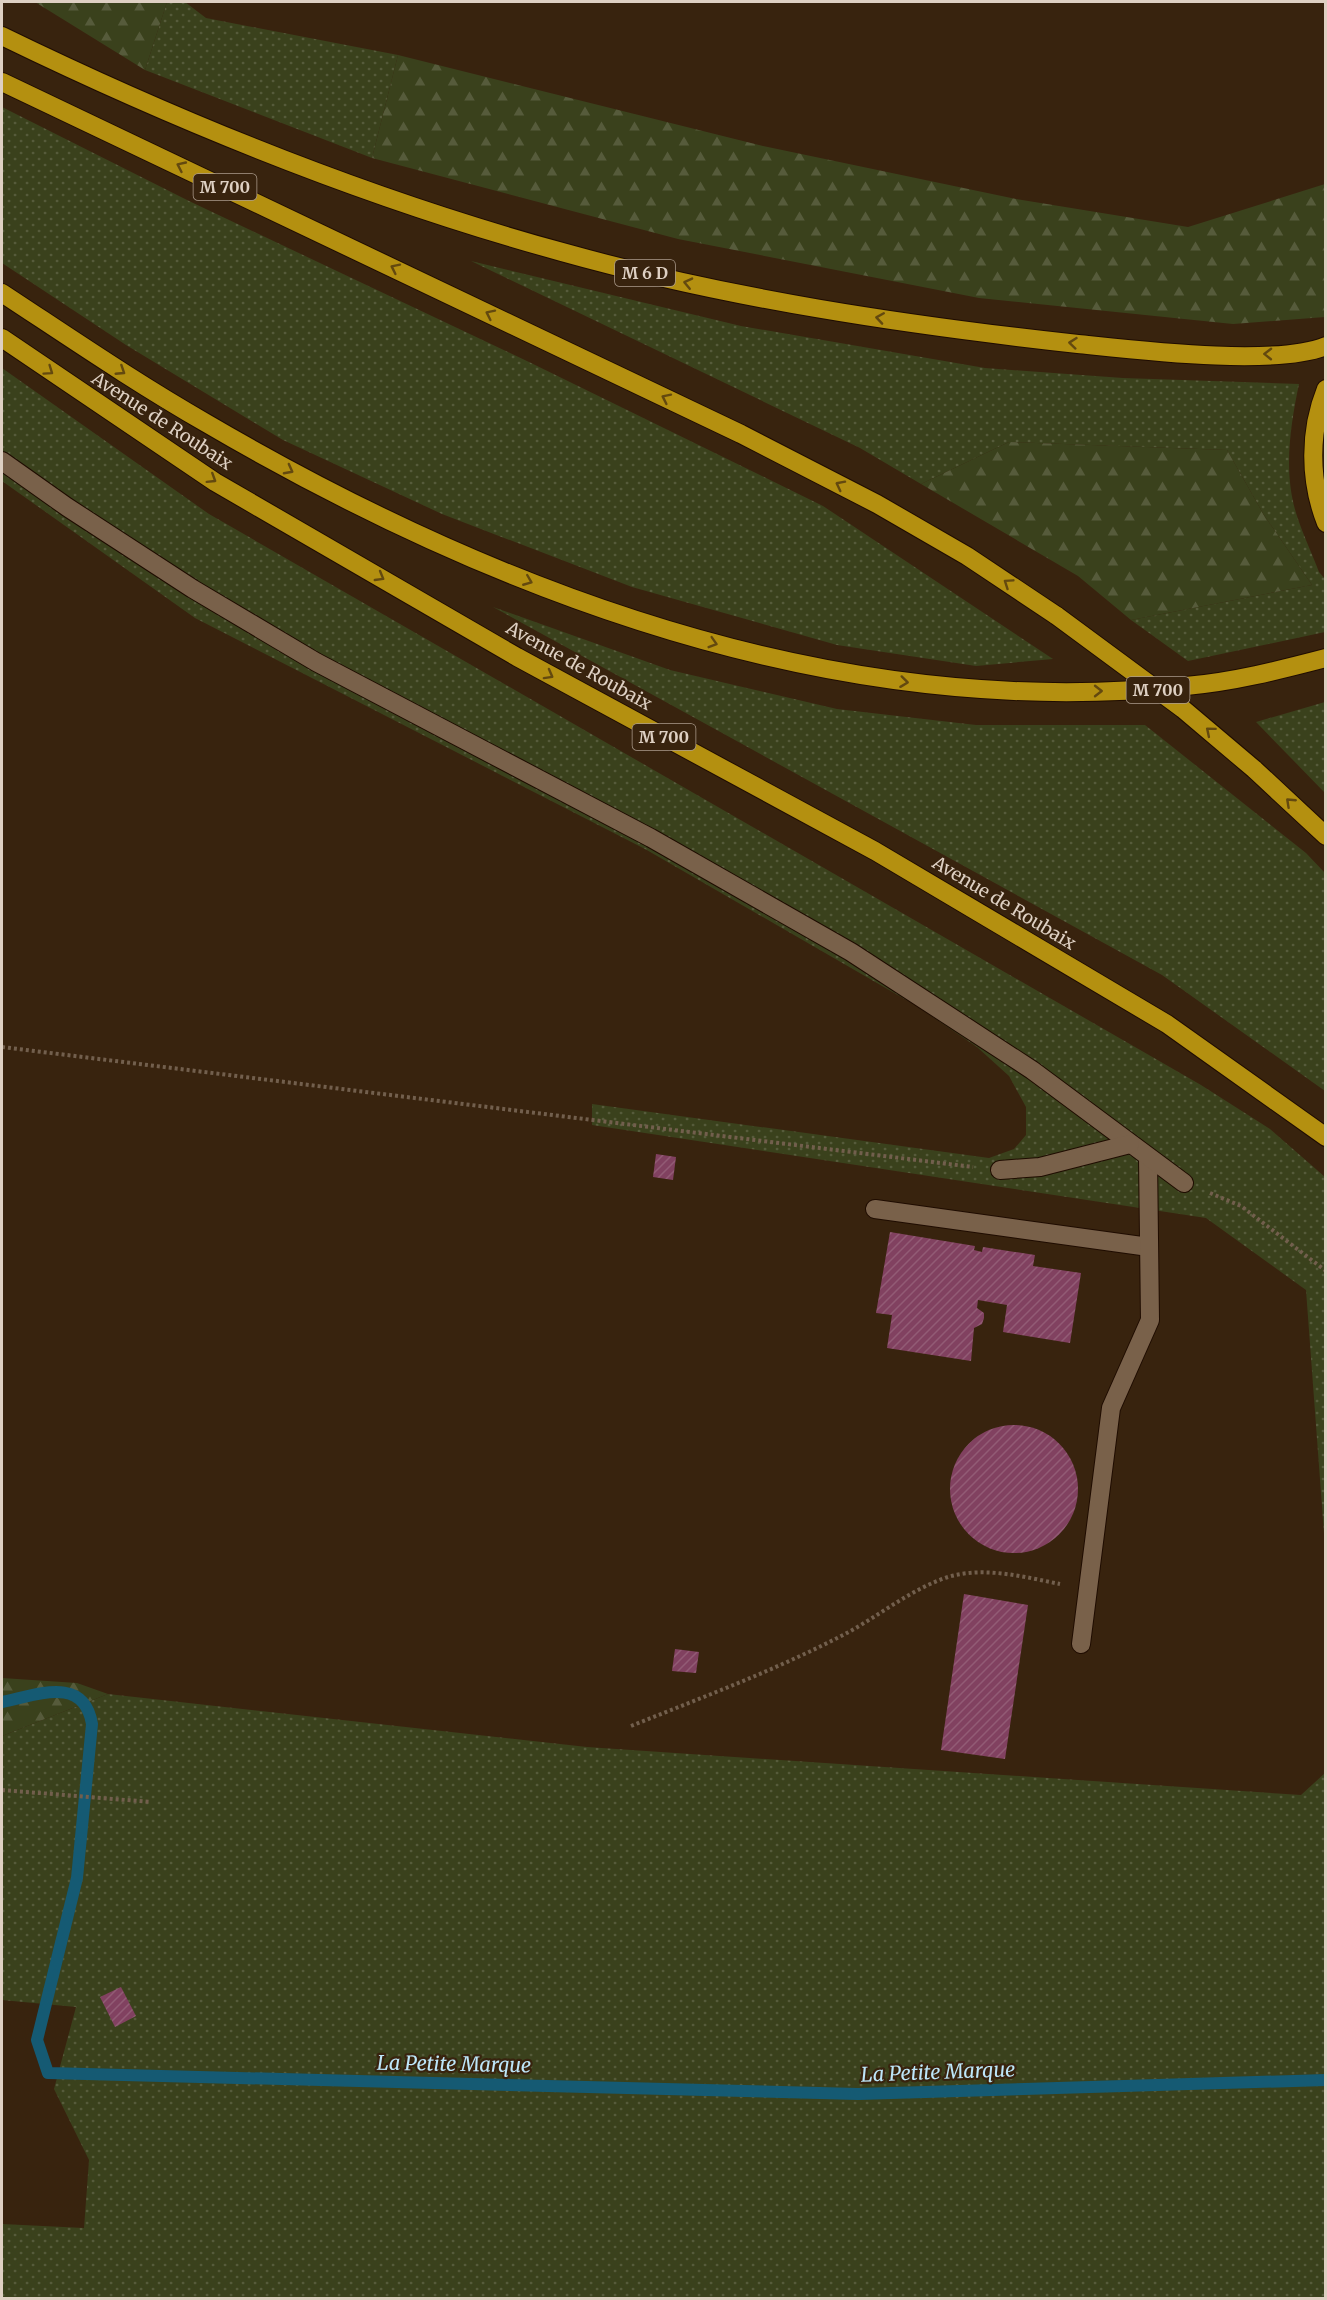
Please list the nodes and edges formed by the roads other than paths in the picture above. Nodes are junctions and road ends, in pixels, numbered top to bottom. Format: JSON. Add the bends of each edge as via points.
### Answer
{"nodes":[{"id":1,"x":2,"y":36,"type":"edge"},
{"id":2,"x":2,"y":82,"type":"edge"},
{"id":3,"x":2,"y":293,"type":"edge"},
{"id":4,"x":2,"y":338,"type":"edge"},
{"id":5,"x":1326,"y":346,"type":"edge"},
{"id":6,"x":1326,"y":388,"type":"edge"},
{"id":7,"x":2,"y":461,"type":"edge"},
{"id":8,"x":1326,"y":523,"type":"edge"},
{"id":9,"x":1326,"y":658,"type":"edge"},
{"id":10,"x":1326,"y":836,"type":"edge"},
{"id":11,"x":1326,"y":1137,"type":"edge"},
{"id":12,"x":1130,"y":1144,"type":"junction"},
{"id":13,"x":1148,"y":1157,"type":"junction"},
{"id":14,"x":1000,"y":1170,"type":"road end"},
{"id":15,"x":1184,"y":1183,"type":"road end"},
{"id":16,"x":874,"y":1209,"type":"dead end"},
{"id":17,"x":1149,"y":1247,"type":"junction"},
{"id":18,"x":1081,"y":1644,"type":"dead end"}],
"edges":[{"from":5,"to":1,"type":"highway","number":"M 6 D","one_way":true,"via":[[1278,355],[1222,354],[1049,341],[795,303],[625,268],[471,224],[345,182],[83,75]]},
{"from":10,"to":2,"type":"highway","number":"M 700","one_way":true,"bridge":true,"via":[[1183,709],[1057,616],[957,550],[877,504],[741,434]]},
{"from":3,"to":9,"type":"highway","one_way":true,"via":[[206,424],[347,501],[564,596],[741,651],[907,682],[1070,691],[1189,686]]},
{"from":4,"to":11,"type":"highway","name":"Avenue de Roubaix","number":"M 700","one_way":true,"via":[[225,488],[517,657],[875,851],[1167,1024]]},
{"from":6,"to":8,"type":"highway","via":[[1315,426],[1313,455],[1315,483]]},
{"from":7,"to":12,"type":"street","via":[[139,554],[279,640],[642,834],[851,952],[1032,1070]]},
{"from":12,"to":13,"type":"street"},
{"from":12,"to":14,"type":"street","via":[[1040,1167]]},
{"from":13,"to":15,"type":"street"},
{"from":13,"to":17,"type":"street"},
{"from":16,"to":17,"type":"street"},
{"from":17,"to":18,"type":"street","via":[[1150,1320],[1111,1408]]}]}
